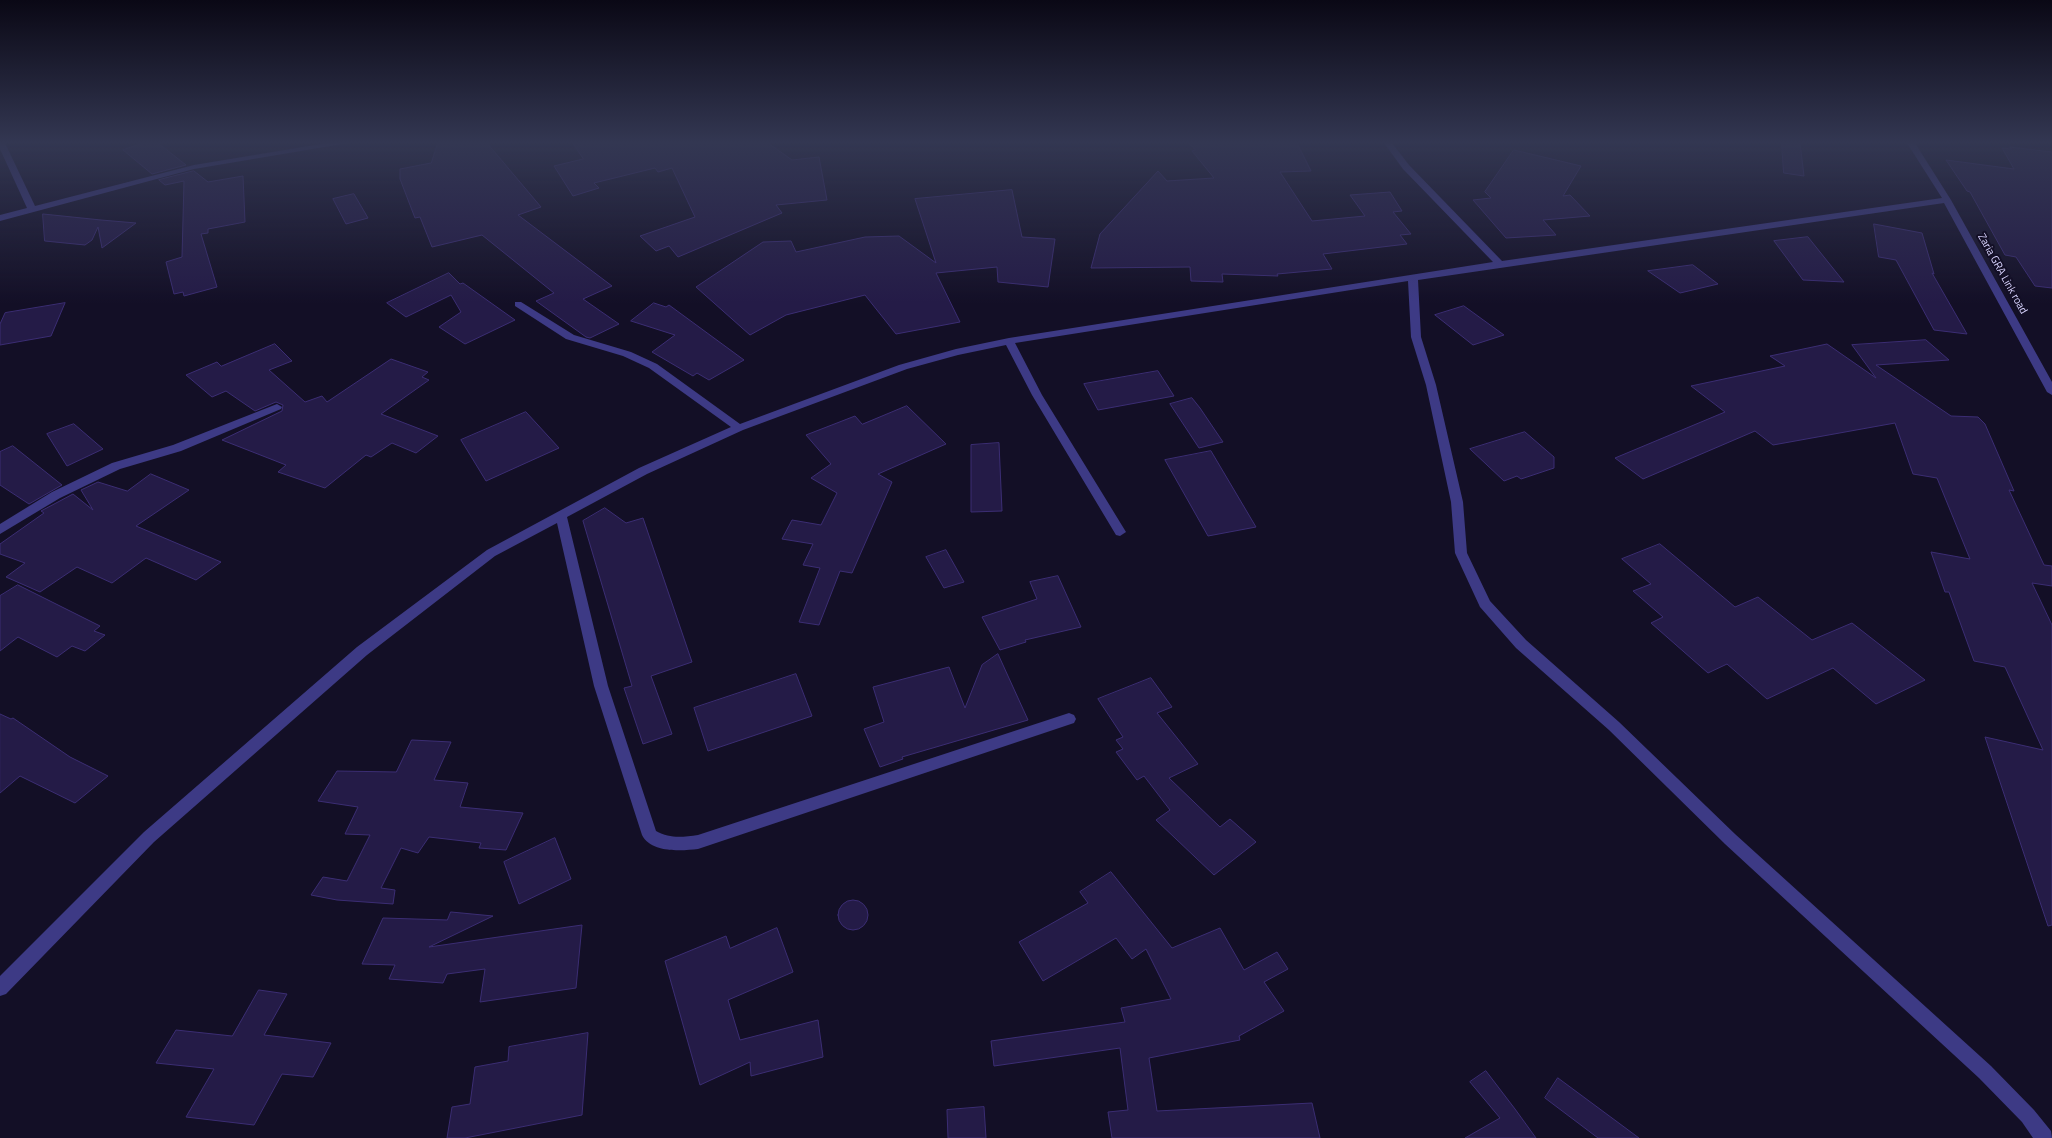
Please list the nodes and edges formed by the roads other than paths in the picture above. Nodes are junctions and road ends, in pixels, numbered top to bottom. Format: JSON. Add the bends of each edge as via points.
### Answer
{"nodes":[{"id":1,"x":26,"y":196,"type":"edge"},
{"id":2,"x":82,"y":196,"type":"edge"},
{"id":3,"x":1434,"y":196,"type":"edge"},
{"id":4,"x":1945,"y":196,"type":"edge"},
{"id":5,"x":1947,"y":200,"type":"junction"},
{"id":6,"x":32,"y":209,"type":"junction"},
{"id":7,"x":0,"y":218,"type":"edge"},
{"id":8,"x":1500,"y":264,"type":"junction"},
{"id":9,"x":1413,"y":277,"type":"junction"},
{"id":10,"x":518,"y":304,"type":"dead end"},
{"id":11,"x":1009,"y":341,"type":"junction"},
{"id":12,"x":2052,"y":392,"type":"edge"},
{"id":13,"x":277,"y":407,"type":"dead end"},
{"id":14,"x":739,"y":428,"type":"junction"},
{"id":15,"x":561,"y":515,"type":"junction"},
{"id":16,"x":0,"y":530,"type":"edge"},
{"id":17,"x":1120,"y":532,"type":"dead end"},
{"id":18,"x":1069,"y":719,"type":"dead end"},
{"id":19,"x":0,"y":988,"type":"edge"},
{"id":20,"x":2044,"y":1138,"type":"edge"}],
"edges":[{"from":1,"to":6,"type":"street"},
{"from":2,"to":6,"type":"street"},
{"from":3,"to":8,"type":"street"},
{"from":4,"to":5,"type":"street","name":"Zaria GRA Link road"},
{"from":5,"to":8,"type":"street"},
{"from":5,"to":12,"type":"street","name":"Zaria GRA Link road"},
{"from":6,"to":7,"type":"street"},
{"from":8,"to":9,"type":"street"},
{"from":9,"to":11,"type":"street"},
{"from":9,"to":20,"type":"street","via":[[1416,337],[1431,385],[1457,502],[1461,553],[1485,604],[1521,644],[1614,726],[1730,839],[1985,1072],[2028,1116]]},
{"from":10,"to":14,"type":"street","via":[[570,337],[627,354],[653,366]]},
{"from":11,"to":14,"type":"street","via":[[903,367]]},
{"from":11,"to":17,"type":"street","via":[[1037,395]]},
{"from":13,"to":16,"type":"street","via":[[177,448],[116,466],[56,495]]},
{"from":14,"to":15,"type":"street","via":[[643,471]]},
{"from":15,"to":18,"type":"street","via":[[601,686],[650,835],[660,842],[674,845],[698,842]]},
{"from":15,"to":19,"type":"street","via":[[491,553],[362,650],[149,837]]}]}
